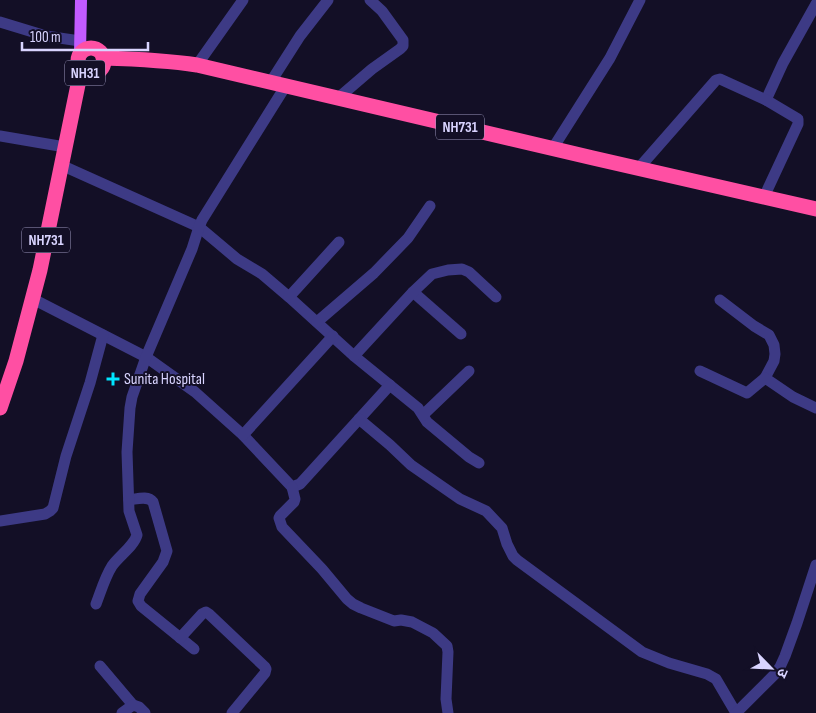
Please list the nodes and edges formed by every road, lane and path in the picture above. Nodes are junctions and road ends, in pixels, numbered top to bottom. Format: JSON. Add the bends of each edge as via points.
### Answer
{"nodes":[{"id":1,"x":81,"y":0,"type":"edge"},
{"id":2,"x":243,"y":0,"type":"edge"},
{"id":3,"x":328,"y":0,"type":"edge"},
{"id":4,"x":370,"y":0,"type":"edge"},
{"id":5,"x":640,"y":0,"type":"edge"},
{"id":6,"x":816,"y":4,"type":"edge"},
{"id":7,"x":0,"y":22,"type":"edge"},
{"id":8,"x":80,"y":47,"type":"junction"},
{"id":9,"x":103,"y":58,"type":"junction"},
{"id":10,"x":197,"y":65,"type":"junction"},
{"id":11,"x":81,"y":70,"type":"junction"},
{"id":12,"x":270,"y":83,"type":"junction"},
{"id":13,"x":285,"y":87,"type":"junction"},
{"id":14,"x":337,"y":99,"type":"junction"},
{"id":15,"x":766,"y":100,"type":"junction"},
{"id":16,"x":0,"y":136,"type":"edge"},
{"id":17,"x":65,"y":147,"type":"junction"},
{"id":18,"x":553,"y":148,"type":"junction"},
{"id":19,"x":61,"y":165,"type":"junction"},
{"id":20,"x":638,"y":169,"type":"junction"},
{"id":21,"x":764,"y":197,"type":"junction"},
{"id":22,"x":430,"y":206,"type":"dead end"},
{"id":23,"x":816,"y":209,"type":"edge"},
{"id":24,"x":199,"y":227,"type":"junction"},
{"id":25,"x":340,"y":242,"type":"dead end"},
{"id":26,"x":413,"y":292,"type":"junction"},
{"id":27,"x":289,"y":296,"type":"junction"},
{"id":28,"x":496,"y":297,"type":"dead end"},
{"id":29,"x":33,"y":299,"type":"junction"},
{"id":30,"x":720,"y":300,"type":"dead end"},
{"id":31,"x":317,"y":322,"type":"junction"},
{"id":32,"x":460,"y":334,"type":"dead end"},
{"id":33,"x":103,"y":335,"type":"junction"},
{"id":34,"x":333,"y":336,"type":"junction"},
{"id":35,"x":354,"y":356,"type":"junction"},
{"id":36,"x":146,"y":358,"type":"junction"},
{"id":37,"x":469,"y":371,"type":"dead end"},
{"id":38,"x":700,"y":372,"type":"dead end"},
{"id":39,"x":765,"y":378,"type":"junction"},
{"id":40,"x":390,"y":385,"type":"junction"},
{"id":41,"x":0,"y":408,"type":"edge"},
{"id":42,"x":816,"y":408,"type":"edge"},
{"id":43,"x":423,"y":415,"type":"junction"},
{"id":44,"x":359,"y":419,"type":"junction"},
{"id":45,"x":243,"y":435,"type":"junction"},
{"id":46,"x":479,"y":464,"type":"dead end"},
{"id":47,"x":292,"y":487,"type":"junction"},
{"id":48,"x":129,"y":500,"type":"junction"},
{"id":49,"x":0,"y":521,"type":"edge"},
{"id":50,"x":816,"y":565,"type":"edge"},
{"id":51,"x":96,"y":604,"type":"dead end"},
{"id":52,"x":180,"y":638,"type":"junction"},
{"id":53,"x":194,"y":649,"type":"dead end"},
{"id":54,"x":100,"y":666,"type":"dead end"},
{"id":55,"x":133,"y":705,"type":"junction"},
{"id":56,"x":122,"y":713,"type":"edge"},
{"id":57,"x":145,"y":713,"type":"edge"},
{"id":58,"x":232,"y":713,"type":"edge"},
{"id":59,"x":448,"y":713,"type":"edge"},
{"id":60,"x":736,"y":713,"type":"edge"}],
"edges":[{"from":1,"to":8,"type":"main road"},
{"from":2,"to":10,"type":"street"},
{"from":3,"to":12,"type":"street"},
{"from":4,"to":14,"type":"street","via":[[403,40],[403,46]]},
{"from":5,"to":18,"type":"street","via":[[610,58]]},
{"from":6,"to":15,"type":"street"},
{"from":7,"to":8,"type":"street"},
{"from":8,"to":9,"type":"highway","number":"NH31","via":[[96,49]]},
{"from":8,"to":11,"type":"highway","number":"NH31","via":[[78,65]]},
{"from":9,"to":10,"type":"highway","number":"NH731"},
{"from":9,"to":11,"type":"highway","number":"NH31","via":[[104,64],[97,73]]},
{"from":10,"to":12,"type":"highway","number":"NH731"},
{"from":11,"to":17,"type":"highway","number":"NH731"},
{"from":12,"to":13,"type":"highway","number":"NH731"},
{"from":13,"to":14,"type":"highway","number":"NH731"},
{"from":13,"to":24,"type":"street"},
{"from":14,"to":18,"type":"highway","number":"NH731"},
{"from":15,"to":20,"type":"street","via":[[724,80],[716,80]]},
{"from":15,"to":21,"type":"street","via":[[798,119],[798,124]]},
{"from":16,"to":17,"type":"street"},
{"from":17,"to":19,"type":"highway","number":"NH731"},
{"from":18,"to":20,"type":"highway","number":"NH731"},
{"from":19,"to":24,"type":"street"},
{"from":19,"to":29,"type":"highway","number":"NH731"},
{"from":20,"to":21,"type":"highway","number":"NH731"},
{"from":21,"to":23,"type":"highway","number":"NH731"},
{"from":22,"to":31,"type":"street","via":[[408,238],[374,273]]},
{"from":24,"to":27,"type":"street"},
{"from":24,"to":36,"type":"street"},
{"from":25,"to":27,"type":"street"},
{"from":26,"to":28,"type":"street","via":[[432,274],[462,269]]},
{"from":26,"to":32,"type":"street"},
{"from":26,"to":35,"type":"street"},
{"from":27,"to":31,"type":"street"},
{"from":29,"to":33,"type":"street"},
{"from":29,"to":41,"type":"highway","number":"NH731"},
{"from":30,"to":39,"type":"street","via":[[769,335],[775,354]]},
{"from":31,"to":34,"type":"street"},
{"from":33,"to":36,"type":"street"},
{"from":33,"to":49,"type":"street","via":[[53,508],[45,514]]},
{"from":34,"to":35,"type":"street"},
{"from":34,"to":45,"type":"street"},
{"from":35,"to":40,"type":"street"},
{"from":36,"to":45,"type":"street","via":[[195,392]]},
{"from":36,"to":48,"type":"street","via":[[130,408],[127,452]]},
{"from":37,"to":43,"type":"street"},
{"from":38,"to":39,"type":"street","via":[[748,393]]},
{"from":39,"to":42,"type":"street"},
{"from":40,"to":43,"type":"street"},
{"from":40,"to":44,"type":"street"},
{"from":43,"to":46,"type":"street","via":[[427,422]]},
{"from":44,"to":47,"type":"street","via":[[300,484]]},
{"from":44,"to":60,"type":"street","via":[[411,465],[460,499],[486,511],[502,528],[506,544],[516,560],[642,652],[712,676]]},
{"from":45,"to":47,"type":"street"},
{"from":47,"to":59,"type":"street","via":[[294,502],[280,516],[279,522],[347,599],[385,618],[412,622],[433,633],[447,646]]},
{"from":48,"to":51,"type":"street","via":[[129,511],[138,535],[112,565]]},
{"from":48,"to":52,"type":"street","via":[[147,498],[153,502],[167,551],[138,601]]},
{"from":50,"to":60,"type":"street","via":[[786,656],[775,674]]},
{"from":52,"to":53,"type":"street"},
{"from":52,"to":58,"type":"street","via":[[206,612],[265,667],[265,672]]},
{"from":54,"to":55,"type":"street"},
{"from":55,"to":56,"type":"street"},
{"from":55,"to":57,"type":"street"}]}
